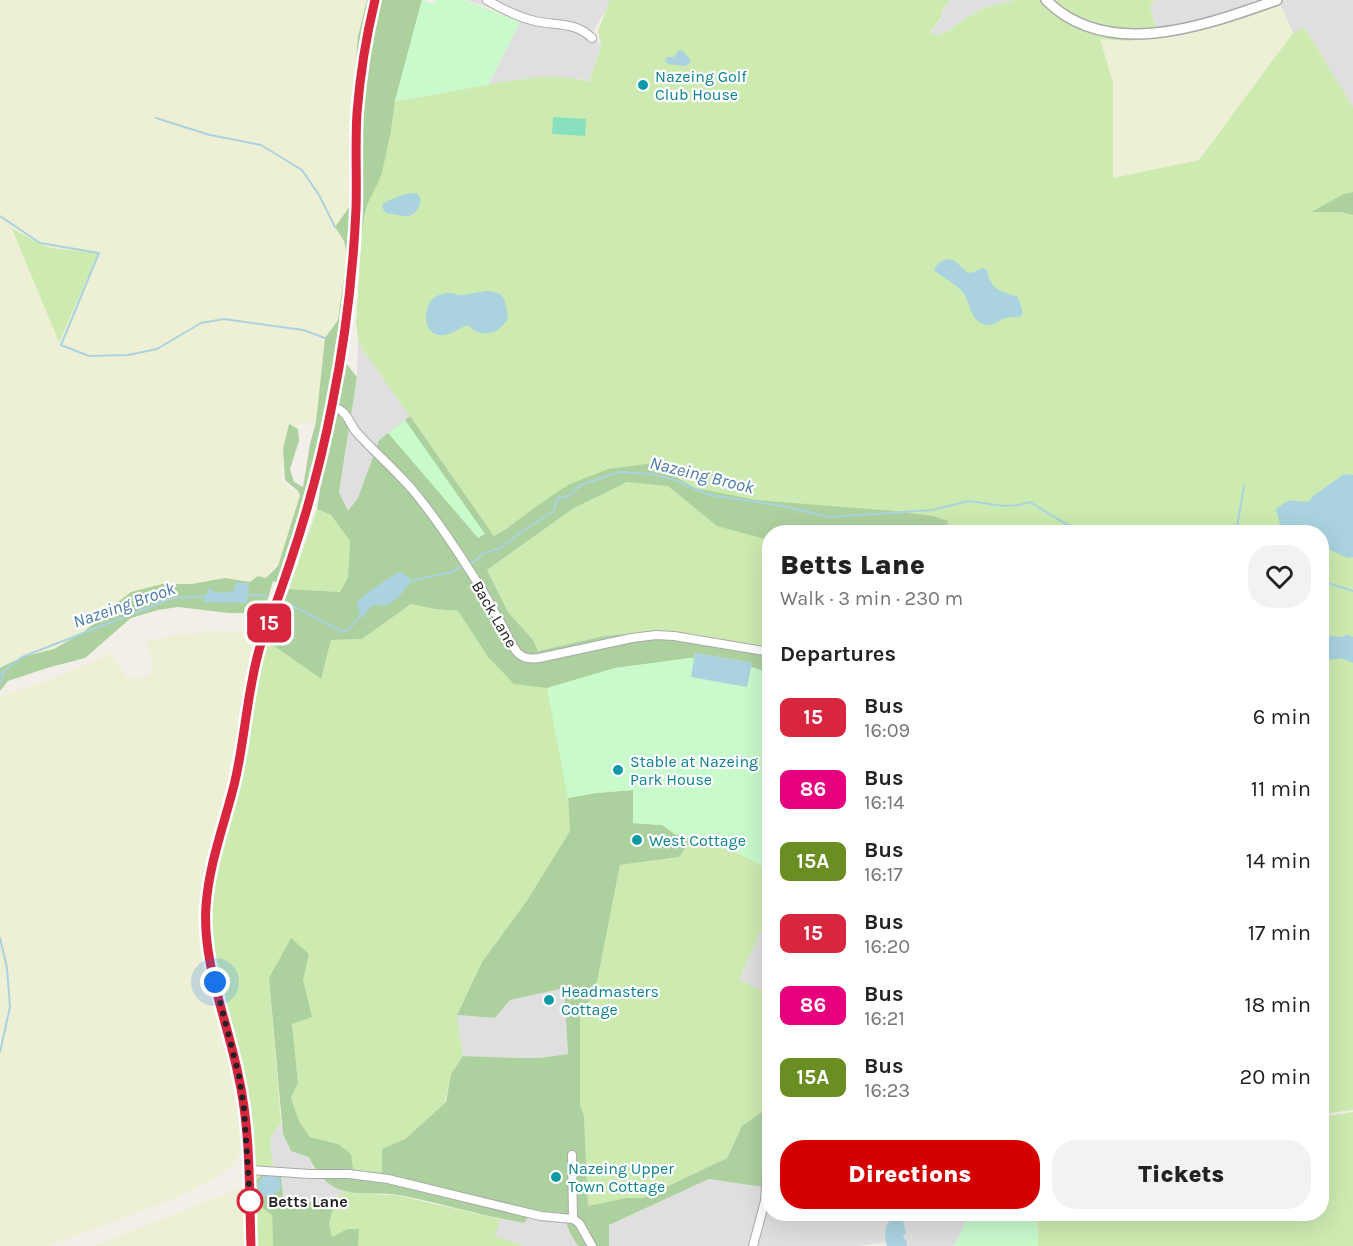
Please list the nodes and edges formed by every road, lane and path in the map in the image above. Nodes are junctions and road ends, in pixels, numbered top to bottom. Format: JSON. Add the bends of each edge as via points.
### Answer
{"nodes":[{"id":1,"x":375,"y":0,"type":"edge"},
{"id":2,"x":487,"y":0,"type":"edge"},
{"id":3,"x":1046,"y":0,"type":"edge"},
{"id":4,"x":1276,"y":0,"type":"edge"},
{"id":5,"x":592,"y":38,"type":"dead end"},
{"id":6,"x":332,"y":406,"type":"junction"},
{"id":7,"x":762,"y":651,"type":"edge"},
{"id":8,"x":572,"y":1155,"type":"dead end"},
{"id":9,"x":249,"y":1170,"type":"junction"},
{"id":10,"x":762,"y":1213,"type":"edge"},
{"id":11,"x":573,"y":1219,"type":"junction"},
{"id":12,"x":251,"y":1246,"type":"edge"},
{"id":13,"x":592,"y":1246,"type":"edge"},
{"id":14,"x":753,"y":1246,"type":"edge"}],
"edges":[{"from":1,"to":6,"type":"street","via":[[357,114],[351,277]]},
{"from":2,"to":5,"type":"street","via":[[523,18],[577,27]]},
{"from":3,"to":4,"type":"street","via":[[1080,24],[1111,33],[1137,34],[1209,23]]},
{"from":6,"to":7,"type":"street","name":"Back Lane","via":[[347,415],[355,431],[411,488],[439,524],[521,656],[539,658],[656,635]]},
{"from":6,"to":9,"type":"street","via":[[303,523],[259,652],[206,908],[215,982],[239,1076]]},
{"from":8,"to":11,"type":"street"},
{"from":9,"to":11,"type":"street","via":[[349,1173],[541,1216]]},
{"from":9,"to":12,"type":"street"},
{"from":10,"to":14,"type":"street"},
{"from":11,"to":13,"type":"street"}]}
